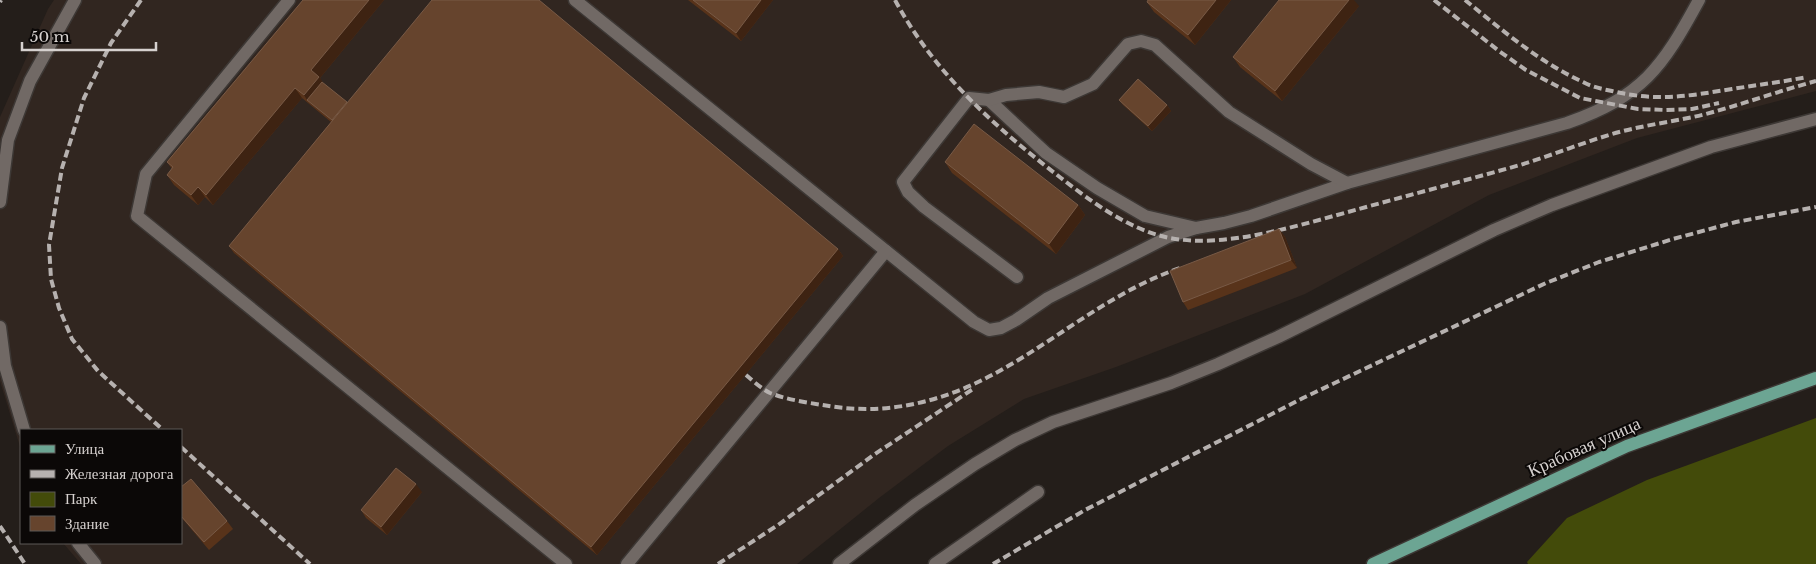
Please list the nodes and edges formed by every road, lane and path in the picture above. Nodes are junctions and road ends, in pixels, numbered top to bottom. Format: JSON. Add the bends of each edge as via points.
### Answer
{"nodes":[{"id":1,"x":75,"y":0,"type":"edge"},
{"id":2,"x":289,"y":0,"type":"edge"},
{"id":3,"x":575,"y":0,"type":"edge"},
{"id":4,"x":1699,"y":0,"type":"edge"},
{"id":5,"x":989,"y":100,"type":"junction"},
{"id":6,"x":1816,"y":119,"type":"edge"},
{"id":7,"x":1347,"y":183,"type":"junction"},
{"id":8,"x":0,"y":202,"type":"edge"},
{"id":9,"x":1196,"y":228,"type":"junction"},
{"id":10,"x":886,"y":251,"type":"junction"},
{"id":11,"x":1018,"y":277,"type":"dead end"},
{"id":12,"x":0,"y":327,"type":"edge"},
{"id":13,"x":1816,"y":378,"type":"edge"},
{"id":14,"x":24,"y":429,"type":"edge"},
{"id":15,"x":1038,"y":492,"type":"dead end"},
{"id":16,"x":79,"y":544,"type":"edge"},
{"id":17,"x":95,"y":564,"type":"edge"},
{"id":18,"x":566,"y":564,"type":"edge"},
{"id":19,"x":627,"y":564,"type":"edge"},
{"id":20,"x":839,"y":564,"type":"edge"},
{"id":21,"x":935,"y":564,"type":"edge"},
{"id":22,"x":1373,"y":564,"type":"edge"}],
"edges":[{"from":1,"to":8,"type":"street","via":[[30,81],[8,140]]},
{"from":2,"to":18,"type":"street","via":[[146,174],[138,216]]},
{"from":3,"to":10,"type":"street"},
{"from":4,"to":7,"type":"street","via":[[1660,65],[1628,95],[1611,105],[1567,123]]},
{"from":5,"to":7,"type":"street","via":[[1039,92],[1064,97],[1092,84],[1128,44],[1141,41],[1155,45],[1229,112]]},
{"from":5,"to":9,"type":"street","via":[[1046,153],[1097,188],[1145,216]]},
{"from":5,"to":11,"type":"street","via":[[969,98],[903,182],[908,192],[924,207]]},
{"from":6,"to":20,"type":"street","via":[[1711,147],[1552,205],[1218,364],[1054,422],[975,464],[915,505]]},
{"from":7,"to":9,"type":"street","via":[[1251,216]]},
{"from":9,"to":10,"type":"street","via":[[1168,237],[1048,298],[1001,328],[989,330],[974,322]]},
{"from":10,"to":19,"type":"street"},
{"from":12,"to":14,"type":"street","via":[[5,366]]},
{"from":13,"to":22,"type":"main road","name":"Крабовая улица","via":[[1627,446]]},
{"from":15,"to":21,"type":"street"},
{"from":16,"to":17,"type":"street"}]}
